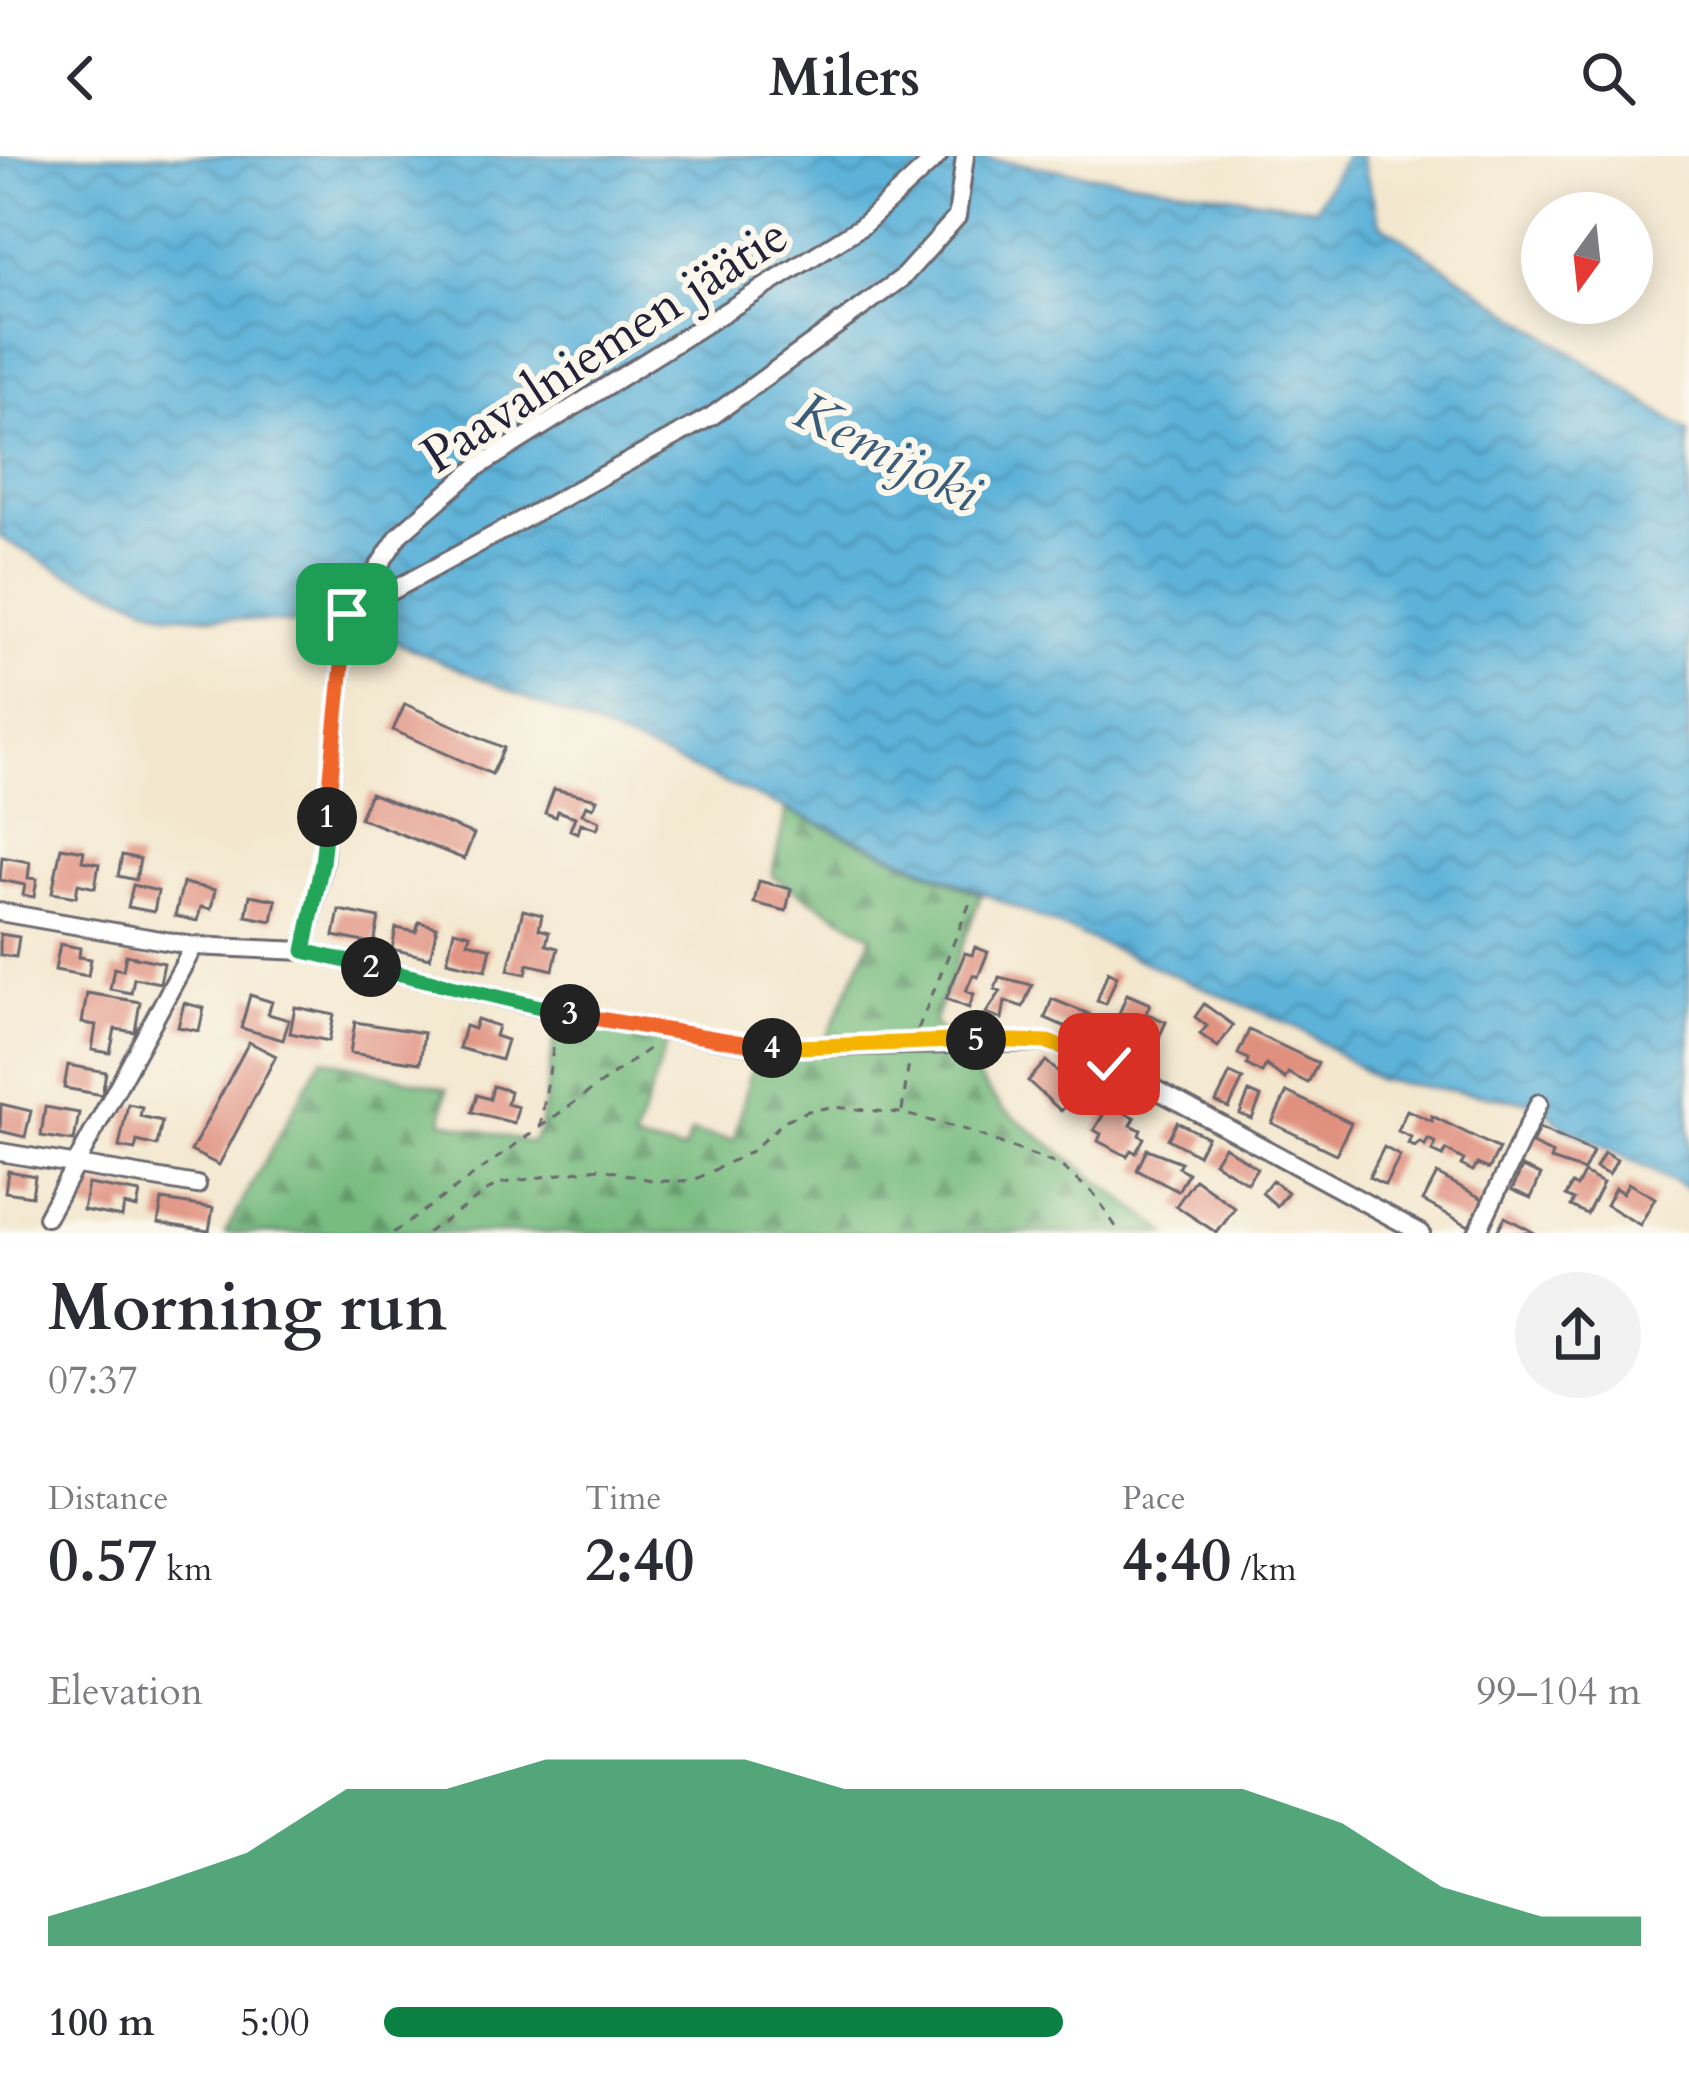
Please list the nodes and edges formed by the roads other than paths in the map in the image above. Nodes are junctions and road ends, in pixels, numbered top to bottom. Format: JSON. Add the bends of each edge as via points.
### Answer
{"nodes":[{"id":1,"x":938,"y":156,"type":"edge"},
{"id":2,"x":965,"y":156,"type":"edge"},
{"id":3,"x":347,"y":627,"type":"junction"},
{"id":4,"x":0,"y":912,"type":"edge"},
{"id":5,"x":194,"y":946,"type":"junction"},
{"id":6,"x":304,"y":951,"type":"junction"},
{"id":7,"x":1539,"y":1103,"type":"dead end"},
{"id":8,"x":0,"y":1151,"type":"edge"},
{"id":9,"x":77,"y":1164,"type":"junction"},
{"id":10,"x":197,"y":1185,"type":"dead end"},
{"id":11,"x":47,"y":1217,"type":"dead end"},
{"id":12,"x":1421,"y":1233,"type":"edge"},
{"id":13,"x":1477,"y":1233,"type":"edge"}],
"edges":[{"from":1,"to":3,"type":"street","name":"Paavalniemen jäätie","via":[[862,226],[476,468],[400,534],[347,614]]},
{"from":2,"to":3,"type":"street","name":"Paavalniemen jäätie","via":[[957,218],[902,278],[712,416],[357,610]]},
{"from":3,"to":6,"type":"street","name":"Paavalniemen jäätie","via":[[322,863]]},
{"from":4,"to":5,"type":"street"},
{"from":5,"to":6,"type":"street"},
{"from":5,"to":9,"type":"street"},
{"from":6,"to":12,"type":"street","via":[[559,1012],[767,1048],[1048,1042],[1109,1064]]},
{"from":7,"to":13,"type":"street"},
{"from":8,"to":9,"type":"street"},
{"from":9,"to":10,"type":"street"},
{"from":9,"to":11,"type":"street"}]}
